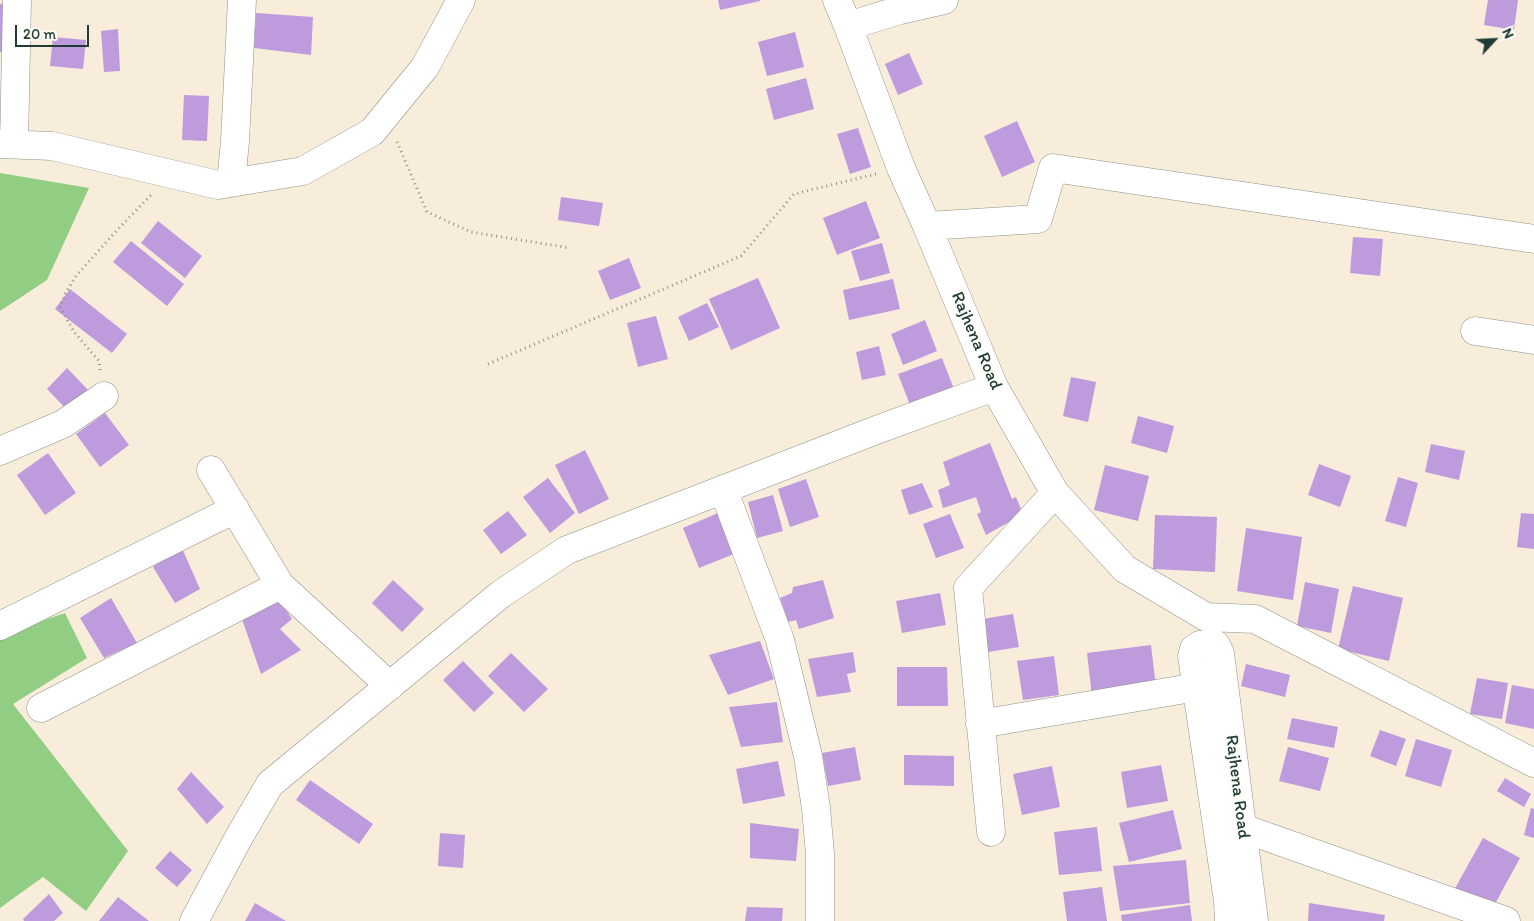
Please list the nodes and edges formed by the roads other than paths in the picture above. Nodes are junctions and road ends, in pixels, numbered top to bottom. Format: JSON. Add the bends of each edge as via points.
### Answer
{"nodes":[{"id":1,"x":17,"y":0,"type":"edge"},
{"id":2,"x":242,"y":0,"type":"edge"},
{"id":3,"x":461,"y":0,"type":"edge"},
{"id":4,"x":837,"y":0,"type":"edge"},
{"id":5,"x":944,"y":0,"type":"edge"},
{"id":6,"x":848,"y":26,"type":"junction"},
{"id":7,"x":7,"y":144,"type":"edge"},
{"id":8,"x":231,"y":183,"type":"junction"},
{"id":9,"x":927,"y":226,"type":"junction"},
{"id":10,"x":1534,"y":239,"type":"edge"},
{"id":11,"x":1475,"y":331,"type":"dead end"},
{"id":12,"x":1534,"y":340,"type":"edge"},
{"id":13,"x":994,"y":387,"type":"junction"},
{"id":14,"x":104,"y":396,"type":"road end"},
{"id":15,"x":0,"y":451,"type":"edge"},
{"id":16,"x":211,"y":470,"type":"dead end"},
{"id":17,"x":723,"y":489,"type":"junction"},
{"id":18,"x":1054,"y":493,"type":"junction"},
{"id":19,"x":235,"y":509,"type":"junction"},
{"id":20,"x":280,"y":585,"type":"junction"},
{"id":21,"x":1206,"y":616,"type":"junction"},
{"id":22,"x":0,"y":626,"type":"edge"},
{"id":23,"x":1206,"y":651,"type":"junction"},
{"id":24,"x":390,"y":686,"type":"junction"},
{"id":25,"x":1197,"y":687,"type":"junction"},
{"id":26,"x":40,"y":708,"type":"dead end"},
{"id":27,"x":980,"y":724,"type":"junction"},
{"id":28,"x":1534,"y":763,"type":"edge"},
{"id":29,"x":1242,"y":828,"type":"junction"},
{"id":30,"x":990,"y":832,"type":"dead end"},
{"id":31,"x":1241,"y":911,"type":"edge"},
{"id":32,"x":194,"y":921,"type":"edge"},
{"id":33,"x":820,"y":921,"type":"edge"},
{"id":34,"x":1506,"y":921,"type":"edge"}],
"edges":[{"from":1,"to":7,"type":"street"},
{"from":2,"to":8,"type":"street"},
{"from":3,"to":8,"type":"street","via":[[426,67],[372,132],[303,171]]},
{"from":4,"to":6,"type":"street","name":"Rajhena Road"},
{"from":5,"to":6,"type":"street"},
{"from":6,"to":9,"type":"street","name":"Rajhena Road","via":[[901,168]]},
{"from":7,"to":8,"type":"street","via":[[52,146],[218,185]]},
{"from":9,"to":10,"type":"street","via":[[1038,219],[1053,168]]},
{"from":9,"to":13,"type":"street","name":"Rajhena Road"},
{"from":11,"to":12,"type":"street"},
{"from":13,"to":17,"type":"street"},
{"from":13,"to":18,"type":"street","name":"Rajhena Road"},
{"from":14,"to":15,"type":"street","via":[[63,424]]},
{"from":16,"to":19,"type":"street"},
{"from":17,"to":24,"type":"street","via":[[567,550],[501,594]]},
{"from":17,"to":33,"type":"street","via":[[780,640],[808,756],[820,854]]},
{"from":18,"to":21,"type":"street","name":"Rajhena Road","via":[[1125,569]]},
{"from":18,"to":27,"type":"street","via":[[968,588]]},
{"from":19,"to":20,"type":"street"},
{"from":19,"to":22,"type":"street"},
{"from":20,"to":24,"type":"street"},
{"from":20,"to":26,"type":"street"},
{"from":21,"to":23,"type":"street"},
{"from":21,"to":28,"type":"street","via":[[1255,619]]},
{"from":23,"to":25,"type":"street","name":"Rajhena Road"},
{"from":23,"to":29,"type":"street","name":"Rajhena Road"},
{"from":24,"to":32,"type":"street","via":[[270,784]]},
{"from":25,"to":27,"type":"street"},
{"from":25,"to":31,"type":"street","name":"Rajhena Road"},
{"from":27,"to":30,"type":"street"},
{"from":29,"to":31,"type":"street","name":"Rajhena Road"},
{"from":29,"to":34,"type":"street"}]}
